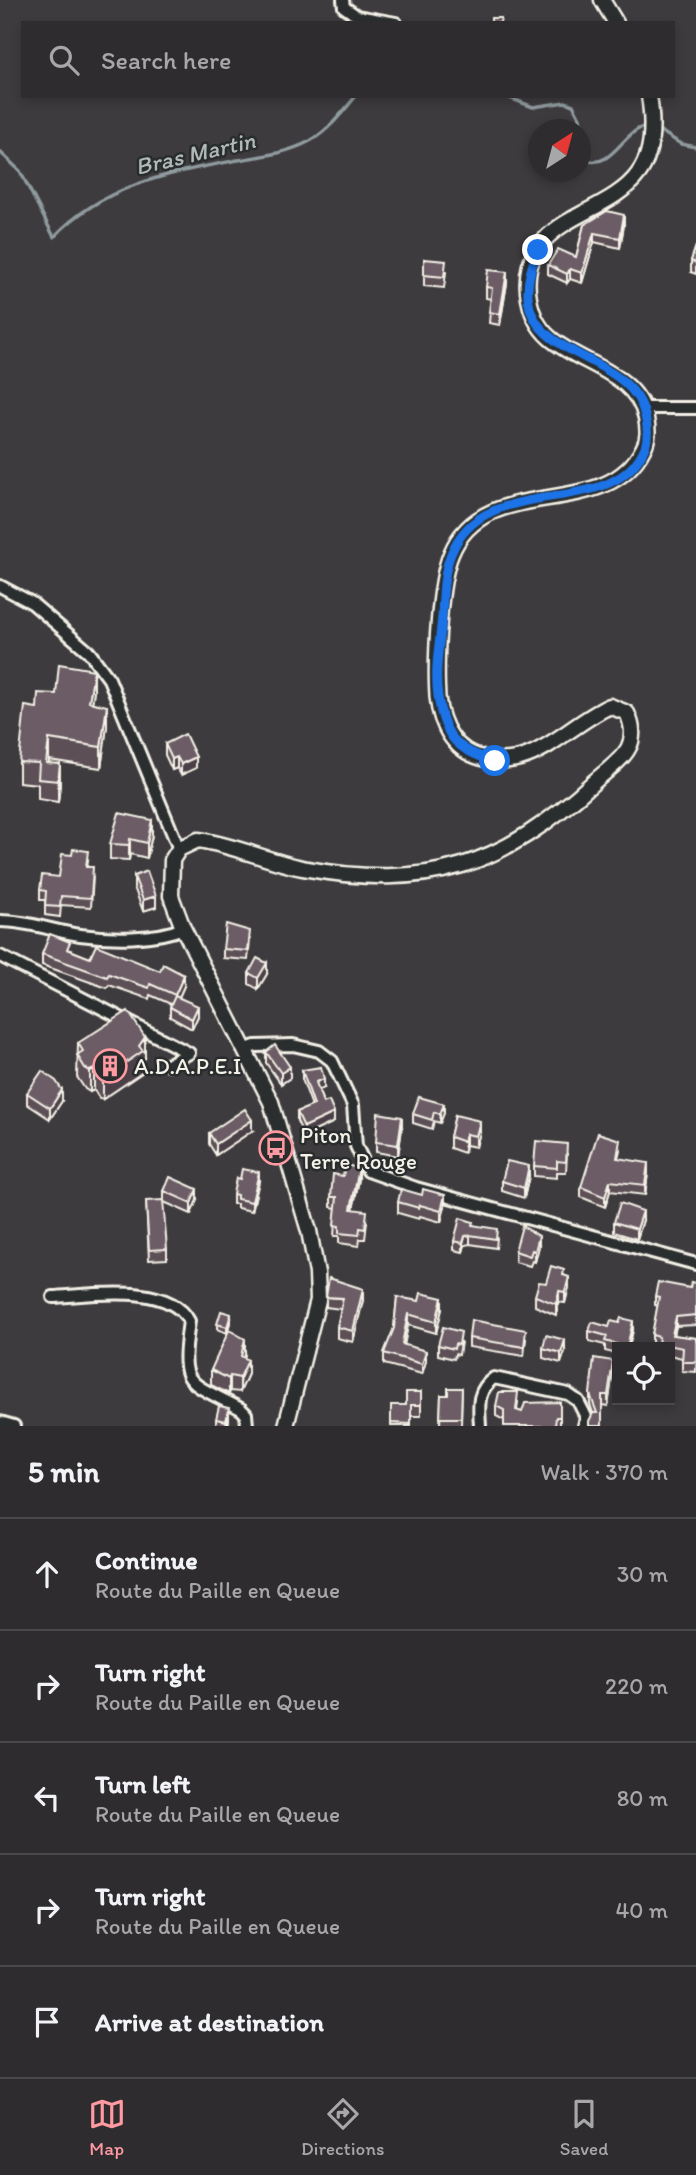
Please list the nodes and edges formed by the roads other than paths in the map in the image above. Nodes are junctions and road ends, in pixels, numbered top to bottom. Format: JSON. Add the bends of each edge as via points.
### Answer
{"nodes":[{"id":1,"x":343,"y":0,"type":"edge"},
{"id":2,"x":602,"y":0,"type":"edge"},
{"id":3,"x":385,"y":21,"type":"edge"},
{"id":4,"x":615,"y":21,"type":"edge"},
{"id":5,"x":650,"y":103,"type":"edge"},
{"id":6,"x":644,"y":408,"type":"junction"},
{"id":7,"x":696,"y":408,"type":"edge"},
{"id":8,"x":0,"y":586,"type":"edge"},
{"id":9,"x":179,"y":849,"type":"junction"},
{"id":10,"x":0,"y":921,"type":"edge"},
{"id":11,"x":183,"y":928,"type":"junction"},
{"id":12,"x":0,"y":956,"type":"edge"},
{"id":13,"x":247,"y":1049,"type":"junction"},
{"id":14,"x":169,"y":1064,"type":"dead end"},
{"id":15,"x":696,"y":1264,"type":"edge"},
{"id":16,"x":53,"y":1297,"type":"dead end"},
{"id":17,"x":0,"y":1422,"type":"edge"},
{"id":18,"x":14,"y":1426,"type":"edge"},
{"id":19,"x":247,"y":1426,"type":"edge"},
{"id":20,"x":286,"y":1426,"type":"edge"},
{"id":21,"x":480,"y":1426,"type":"edge"},
{"id":22,"x":584,"y":1426,"type":"edge"}],
"edges":[{"from":1,"to":3,"type":"street","via":[[344,7],[357,16]]},
{"from":2,"to":4,"type":"main road"},
{"from":5,"to":6,"type":"main road","via":[[651,136],[640,173],[612,197],[549,235],[538,250],[527,285],[530,307],[551,338],[618,379]]},
{"from":6,"to":7,"type":"street"},
{"from":6,"to":9,"type":"main road","via":[[649,431],[644,448],[618,477],[592,489],[497,508],[460,536],[445,576],[437,687],[442,724],[473,755],[495,761],[531,756],[610,706],[627,713],[634,728],[629,751],[569,806],[505,848],[449,870],[418,875],[344,874],[300,868],[215,842],[198,840]]},
{"from":8,"to":9,"type":"street","via":[[32,603],[89,652],[108,679]]},
{"from":9,"to":11,"type":"main road","via":[[169,874],[171,896]]},
{"from":10,"to":11,"type":"street","via":[[81,935],[137,936]]},
{"from":11,"to":13,"type":"main road"},
{"from":12,"to":14,"type":"street","via":[[189,1052]]},
{"from":13,"to":15,"type":"street","via":[[293,1045],[319,1051],[332,1061],[353,1105],[356,1146],[368,1171]]},
{"from":13,"to":20,"type":"main road","via":[[275,1113],[310,1231],[317,1273],[318,1300]]},
{"from":16,"to":19,"type":"street","via":[[129,1294],[153,1296],[176,1307],[189,1321],[187,1375],[193,1383],[241,1409]]},
{"from":17,"to":18,"type":"street"},
{"from":21,"to":22,"type":"street","via":[[479,1399],[483,1386],[494,1378],[568,1394],[578,1401],[586,1417]]}]}
